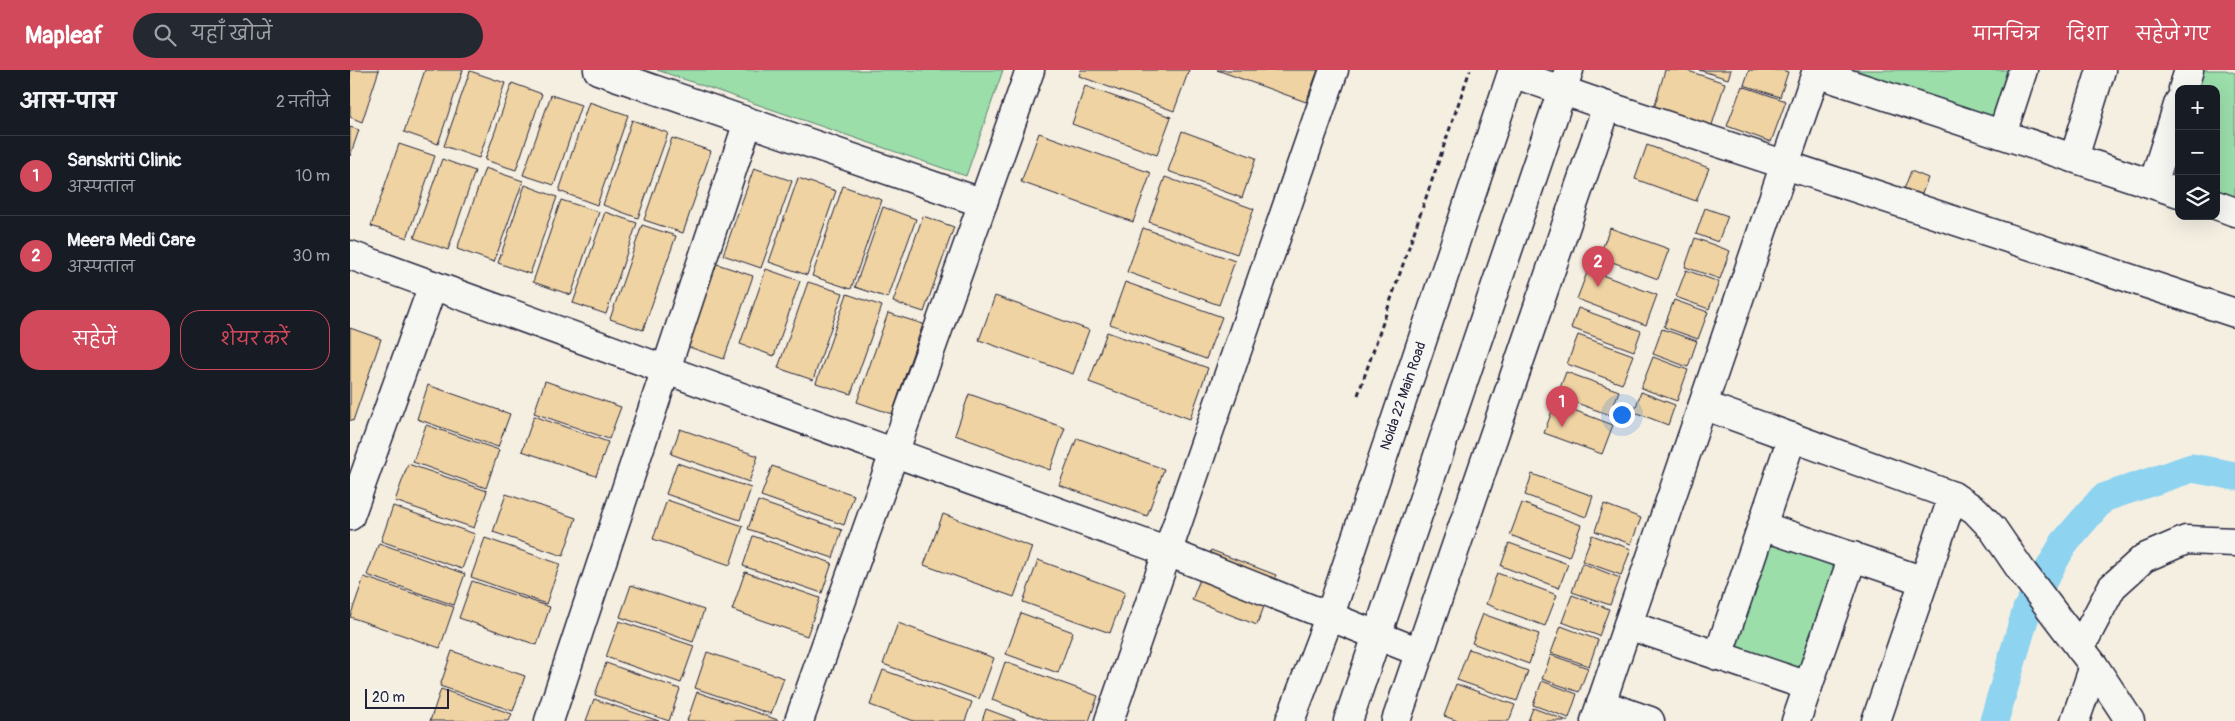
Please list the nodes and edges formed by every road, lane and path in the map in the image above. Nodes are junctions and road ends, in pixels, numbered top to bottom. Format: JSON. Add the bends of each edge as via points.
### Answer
{"nodes":[{"id":1,"x":598,"y":70,"type":"edge"},
{"id":2,"x":1030,"y":70,"type":"edge"},
{"id":3,"x":1334,"y":70,"type":"edge"},
{"id":4,"x":1470,"y":70,"type":"edge"},
{"id":5,"x":2023,"y":70,"type":"edge"},
{"id":6,"x":2101,"y":70,"type":"edge"},
{"id":7,"x":2189,"y":70,"type":"edge"},
{"id":8,"x":1513,"y":71,"type":"edge"},
{"id":9,"x":1816,"y":71,"type":"edge"},
{"id":10,"x":1566,"y":79,"type":"edge"},
{"id":11,"x":2184,"y":85,"type":"edge"},
{"id":12,"x":1607,"y":106,"type":"junction"},
{"id":13,"x":2175,"y":115,"type":"edge"},
{"id":14,"x":748,"y":122,"type":"junction"},
{"id":15,"x":2002,"y":134,"type":"junction"},
{"id":16,"x":2074,"y":158,"type":"junction"},
{"id":17,"x":1784,"y":164,"type":"junction"},
{"id":18,"x":2153,"y":184,"type":"junction"},
{"id":19,"x":2175,"y":192,"type":"edge"},
{"id":20,"x":983,"y":203,"type":"junction"},
{"id":21,"x":2220,"y":207,"type":"edge"},
{"id":22,"x":2235,"y":212,"type":"edge"},
{"id":23,"x":350,"y":255,"type":"edge"},
{"id":24,"x":433,"y":285,"type":"junction"},
{"id":25,"x":2235,"y":312,"type":"edge"},
{"id":26,"x":666,"y":370,"type":"junction"},
{"id":27,"x":1358,"y":395,"type":"dead end"},
{"id":28,"x":1702,"y":404,"type":"junction"},
{"id":29,"x":1792,"y":437,"type":"junction"},
{"id":30,"x":894,"y":453,"type":"junction"},
{"id":31,"x":1953,"y":496,"type":"junction"},
{"id":32,"x":350,"y":516,"type":"edge"},
{"id":33,"x":1762,"y":526,"type":"junction"},
{"id":34,"x":2235,"y":542,"type":"edge"},
{"id":35,"x":1168,"y":552,"type":"junction"},
{"id":36,"x":1853,"y":556,"type":"junction"},
{"id":37,"x":1924,"y":580,"type":"junction"},
{"id":38,"x":1329,"y":618,"type":"junction"},
{"id":39,"x":1628,"y":625,"type":"junction"},
{"id":40,"x":1377,"y":637,"type":"junction"},
{"id":41,"x":2080,"y":648,"type":"junction"},
{"id":42,"x":1419,"y":652,"type":"junction"},
{"id":43,"x":1718,"y":656,"type":"junction"},
{"id":44,"x":1808,"y":686,"type":"junction"},
{"id":45,"x":1598,"y":713,"type":"edge"},
{"id":46,"x":549,"y":721,"type":"edge"},
{"id":47,"x":799,"y":721,"type":"edge"},
{"id":48,"x":1109,"y":721,"type":"edge"},
{"id":49,"x":1290,"y":721,"type":"edge"},
{"id":50,"x":1348,"y":721,"type":"edge"},
{"id":51,"x":1396,"y":721,"type":"edge"},
{"id":52,"x":1650,"y":721,"type":"edge"},
{"id":53,"x":1796,"y":721,"type":"edge"},
{"id":54,"x":1876,"y":721,"type":"edge"},
{"id":55,"x":2075,"y":721,"type":"edge"},
{"id":56,"x":2130,"y":721,"type":"edge"}],
"edges":[{"from":1,"to":14,"type":"street"},
{"from":2,"to":20,"type":"street"},
{"from":3,"to":35,"type":"street"},
{"from":4,"to":27,"type":"path"},
{"from":5,"to":15,"type":"street"},
{"from":6,"to":16,"type":"street"},
{"from":7,"to":11,"type":"street"},
{"from":8,"to":10,"type":"street"},
{"from":8,"to":38,"type":"street","name":"Noida 22 Main Road"},
{"from":9,"to":15,"type":"street"},
{"from":9,"to":17,"type":"street"},
{"from":10,"to":12,"type":"street"},
{"from":10,"to":40,"type":"street"},
{"from":12,"to":17,"type":"street"},
{"from":12,"to":42,"type":"street"},
{"from":13,"to":18,"type":"street"},
{"from":14,"to":20,"type":"street"},
{"from":14,"to":26,"type":"street"},
{"from":15,"to":16,"type":"street"},
{"from":16,"to":18,"type":"street"},
{"from":17,"to":25,"type":"street"},
{"from":17,"to":28,"type":"street"},
{"from":18,"to":19,"type":"street"},
{"from":20,"to":30,"type":"street"},
{"from":21,"to":22,"type":"street"},
{"from":23,"to":24,"type":"street"},
{"from":24,"to":26,"type":"street"},
{"from":24,"to":32,"type":"street"},
{"from":26,"to":30,"type":"street"},
{"from":26,"to":46,"type":"street"},
{"from":28,"to":29,"type":"street"},
{"from":28,"to":39,"type":"street"},
{"from":29,"to":31,"type":"street"},
{"from":29,"to":33,"type":"street"},
{"from":30,"to":35,"type":"street"},
{"from":30,"to":47,"type":"street"},
{"from":31,"to":37,"type":"street"},
{"from":31,"to":41,"type":"street","via":[[1975,510],[1993,529]]},
{"from":33,"to":36,"type":"street"},
{"from":33,"to":43,"type":"street"},
{"from":34,"to":41,"type":"street","via":[[2186,540],[2144,558],[2112,587]]},
{"from":35,"to":38,"type":"street"},
{"from":35,"to":48,"type":"street"},
{"from":36,"to":37,"type":"street"},
{"from":36,"to":44,"type":"street"},
{"from":37,"to":54,"type":"street"},
{"from":38,"to":40,"type":"street"},
{"from":38,"to":49,"type":"street","name":"Noida 22 Main Road"},
{"from":39,"to":43,"type":"street"},
{"from":39,"to":45,"type":"street"},
{"from":40,"to":42,"type":"street"},
{"from":40,"to":50,"type":"street"},
{"from":41,"to":55,"type":"street"},
{"from":41,"to":56,"type":"street"},
{"from":42,"to":51,"type":"street"},
{"from":43,"to":44,"type":"street"},
{"from":44,"to":53,"type":"street"},
{"from":45,"to":52,"type":"street"}]}
